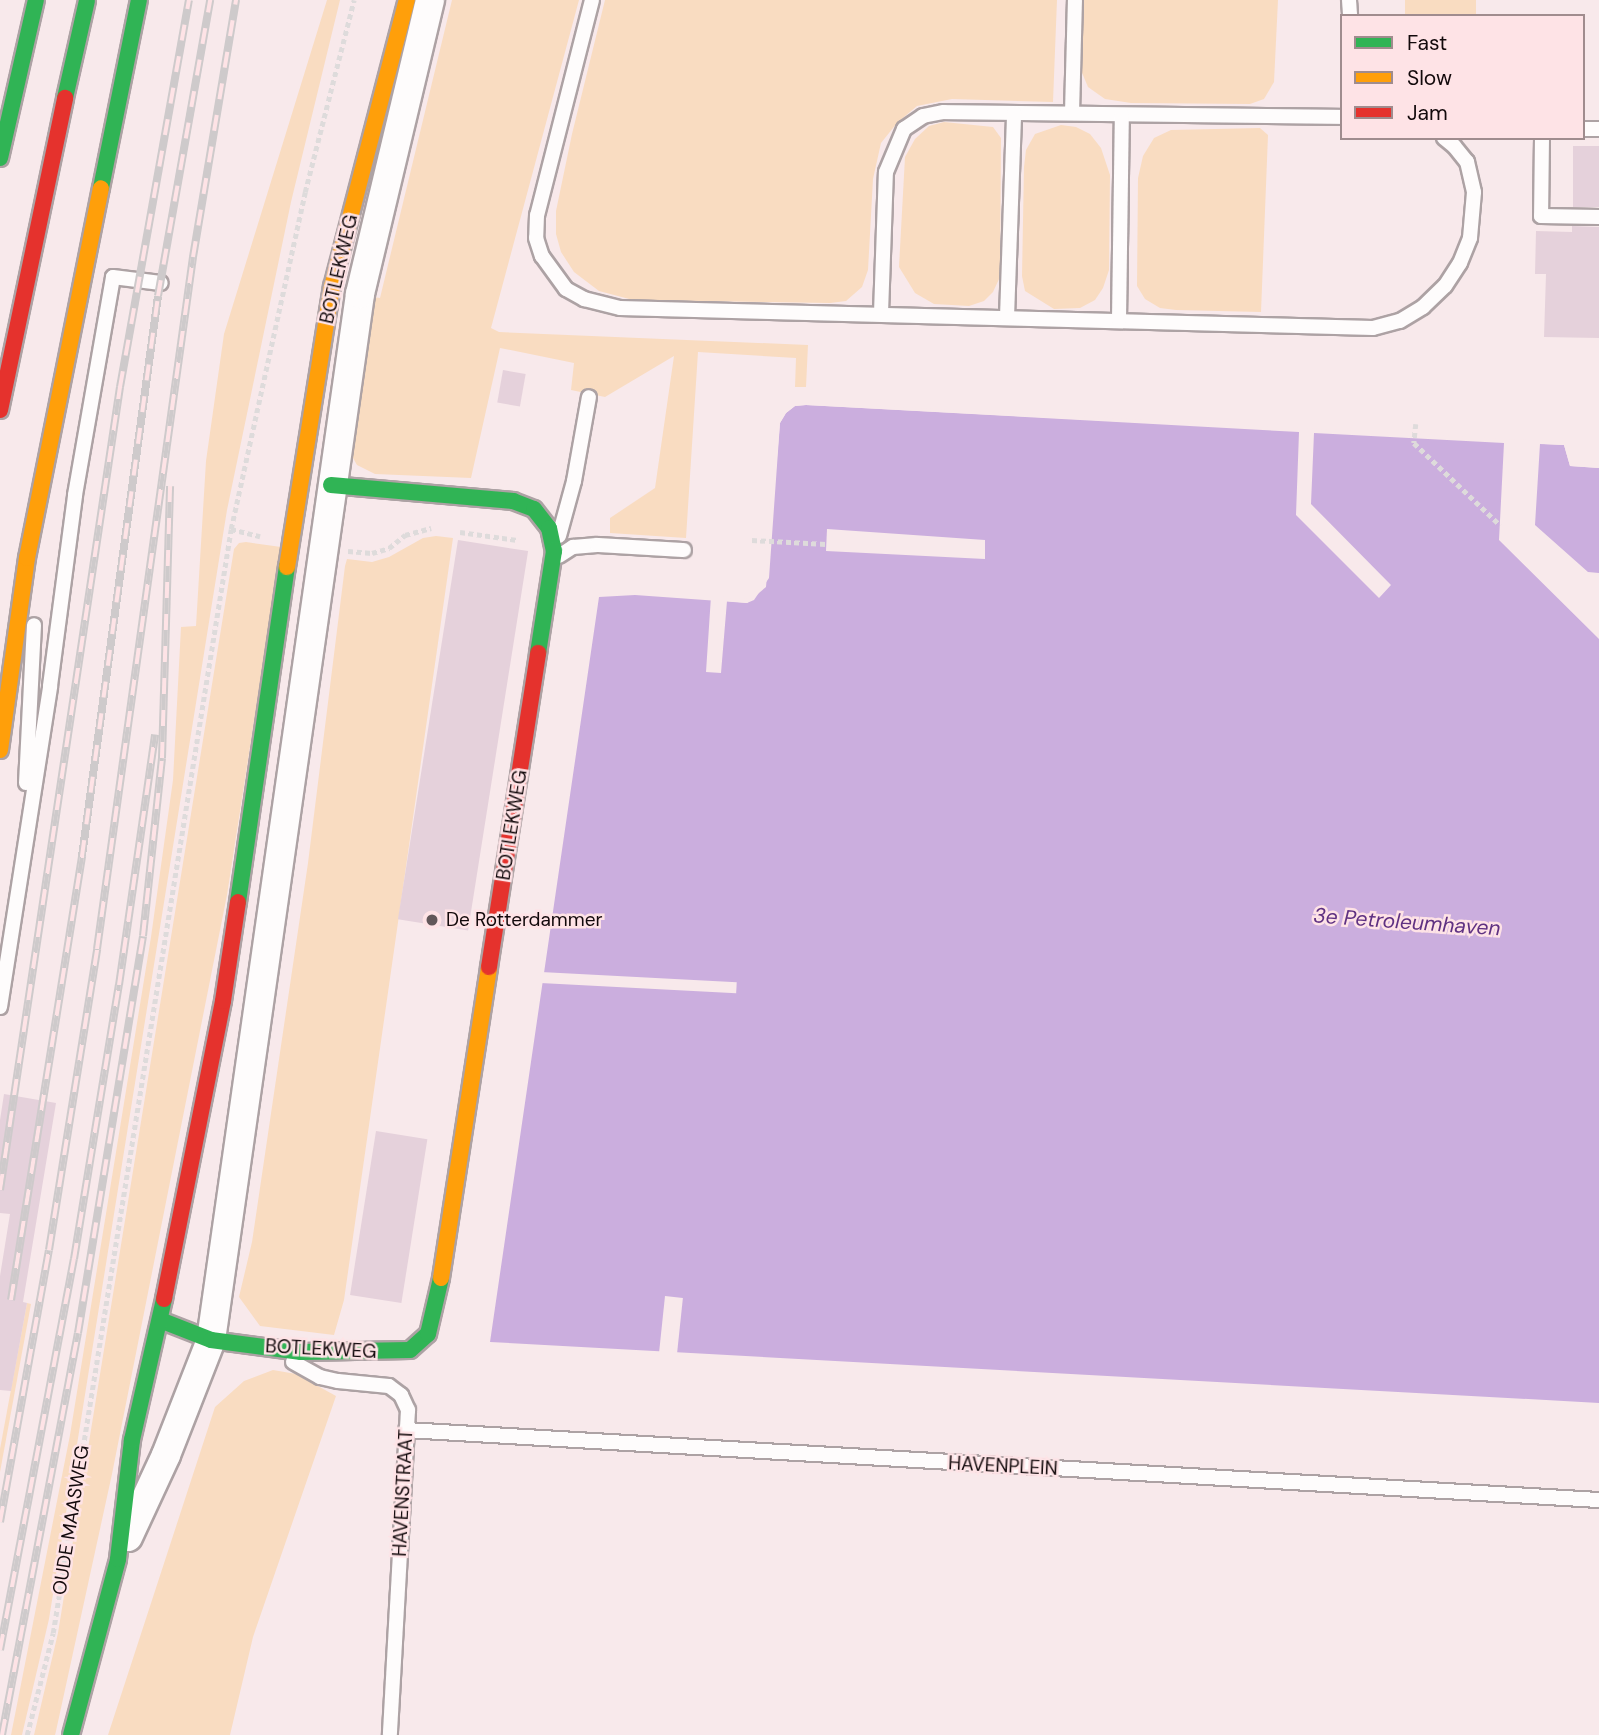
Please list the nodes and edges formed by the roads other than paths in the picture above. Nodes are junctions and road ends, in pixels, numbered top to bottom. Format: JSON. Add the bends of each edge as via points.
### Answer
{"nodes":[{"id":1,"x":36,"y":0,"type":"edge"},
{"id":2,"x":87,"y":0,"type":"edge"},
{"id":3,"x":139,"y":0,"type":"edge"},
{"id":4,"x":407,"y":0,"type":"edge"},
{"id":5,"x":430,"y":0,"type":"edge"},
{"id":6,"x":592,"y":0,"type":"edge"},
{"id":7,"x":1075,"y":0,"type":"edge"},
{"id":8,"x":1014,"y":113,"type":"junction"},
{"id":9,"x":1072,"y":113,"type":"junction"},
{"id":10,"x":1122,"y":115,"type":"junction"},
{"id":11,"x":1340,"y":117,"type":"edge"},
{"id":12,"x":1446,"y":140,"type":"edge"},
{"id":13,"x":1542,"y":140,"type":"edge"},
{"id":14,"x":0,"y":158,"type":"edge"},
{"id":15,"x":1599,"y":217,"type":"edge"},
{"id":16,"x":161,"y":283,"type":"dead end"},
{"id":17,"x":881,"y":313,"type":"junction"},
{"id":18,"x":1007,"y":317,"type":"junction"},
{"id":19,"x":1119,"y":320,"type":"junction"},
{"id":20,"x":589,"y":397,"type":"dead end"},
{"id":21,"x":0,"y":410,"type":"edge"},
{"id":22,"x":331,"y":485,"type":"junction"},
{"id":23,"x":684,"y":550,"type":"dead end"},
{"id":24,"x":553,"y":553,"type":"junction"},
{"id":25,"x":27,"y":558,"type":"junction"},
{"id":26,"x":0,"y":750,"type":"edge"},
{"id":27,"x":0,"y":1005,"type":"edge"},
{"id":28,"x":160,"y":1320,"type":"junction"},
{"id":29,"x":211,"y":1340,"type":"junction"},
{"id":30,"x":270,"y":1348,"type":"junction"},
{"id":31,"x":406,"y":1430,"type":"junction"},
{"id":32,"x":1599,"y":1500,"type":"edge"},
{"id":33,"x":118,"y":1559,"type":"junction"},
{"id":34,"x":71,"y":1735,"type":"edge"},
{"id":35,"x":390,"y":1735,"type":"edge"}],
"edges":[{"from":1,"to":14,"type":"main road"},
{"from":2,"to":21,"type":"main road"},
{"from":3,"to":25,"type":"main road"},
{"from":4,"to":28,"type":"main road","name":"BOTLEKWEG","via":[[332,287],[223,1001]]},
{"from":5,"to":22,"type":"street","name":"BOTLEKWEG","via":[[360,293]]},
{"from":6,"to":17,"type":"lane","via":[[537,215],[536,238],[553,276],[584,299],[620,308]]},
{"from":7,"to":9,"type":"lane"},
{"from":8,"to":9,"type":"lane"},
{"from":8,"to":17,"type":"lane","via":[[944,112],[923,116],[904,129],[886,173]]},
{"from":8,"to":18,"type":"lane"},
{"from":9,"to":10,"type":"lane"},
{"from":10,"to":11,"type":"lane"},
{"from":10,"to":19,"type":"lane"},
{"from":12,"to":19,"type":"lane","via":[[1467,163],[1474,192],[1470,238],[1445,286],[1400,321],[1373,328]]},
{"from":13,"to":15,"type":"lane","via":[[1541,216]]},
{"from":16,"to":27,"type":"lane","via":[[113,277],[75,495]]},
{"from":17,"to":18,"type":"lane"},
{"from":18,"to":19,"type":"lane"},
{"from":20,"to":24,"type":"lane","via":[[574,481]]},
{"from":22,"to":24,"type":"main road","via":[[513,501],[534,509],[550,528]]},
{"from":22,"to":29,"type":"street","name":"BOTLEKWEG"},
{"from":23,"to":24,"type":"lane","via":[[597,545]]},
{"from":24,"to":30,"type":"main road","name":"BOTLEKWEG","via":[[435,1314],[428,1334],[410,1350],[352,1353]]},
{"from":25,"to":26,"type":"main road"},
{"from":25,"to":27,"type":"lane","via":[[33,687]]},
{"from":28,"to":29,"type":"main road"},
{"from":28,"to":33,"type":"main road","via":[[132,1440]]},
{"from":29,"to":30,"type":"main road","name":"BOTLEKWEG"},
{"from":29,"to":33,"type":"street","via":[[166,1455]]},
{"from":30,"to":31,"type":"lane","name":"HAVENSTRAAT","via":[[320,1377],[389,1386],[401,1395],[408,1410]]},
{"from":31,"to":32,"type":"lane","name":"HAVENPLEIN"},
{"from":31,"to":35,"type":"lane","name":"HAVENSTRAAT"},
{"from":33,"to":34,"type":"main road"}]}
